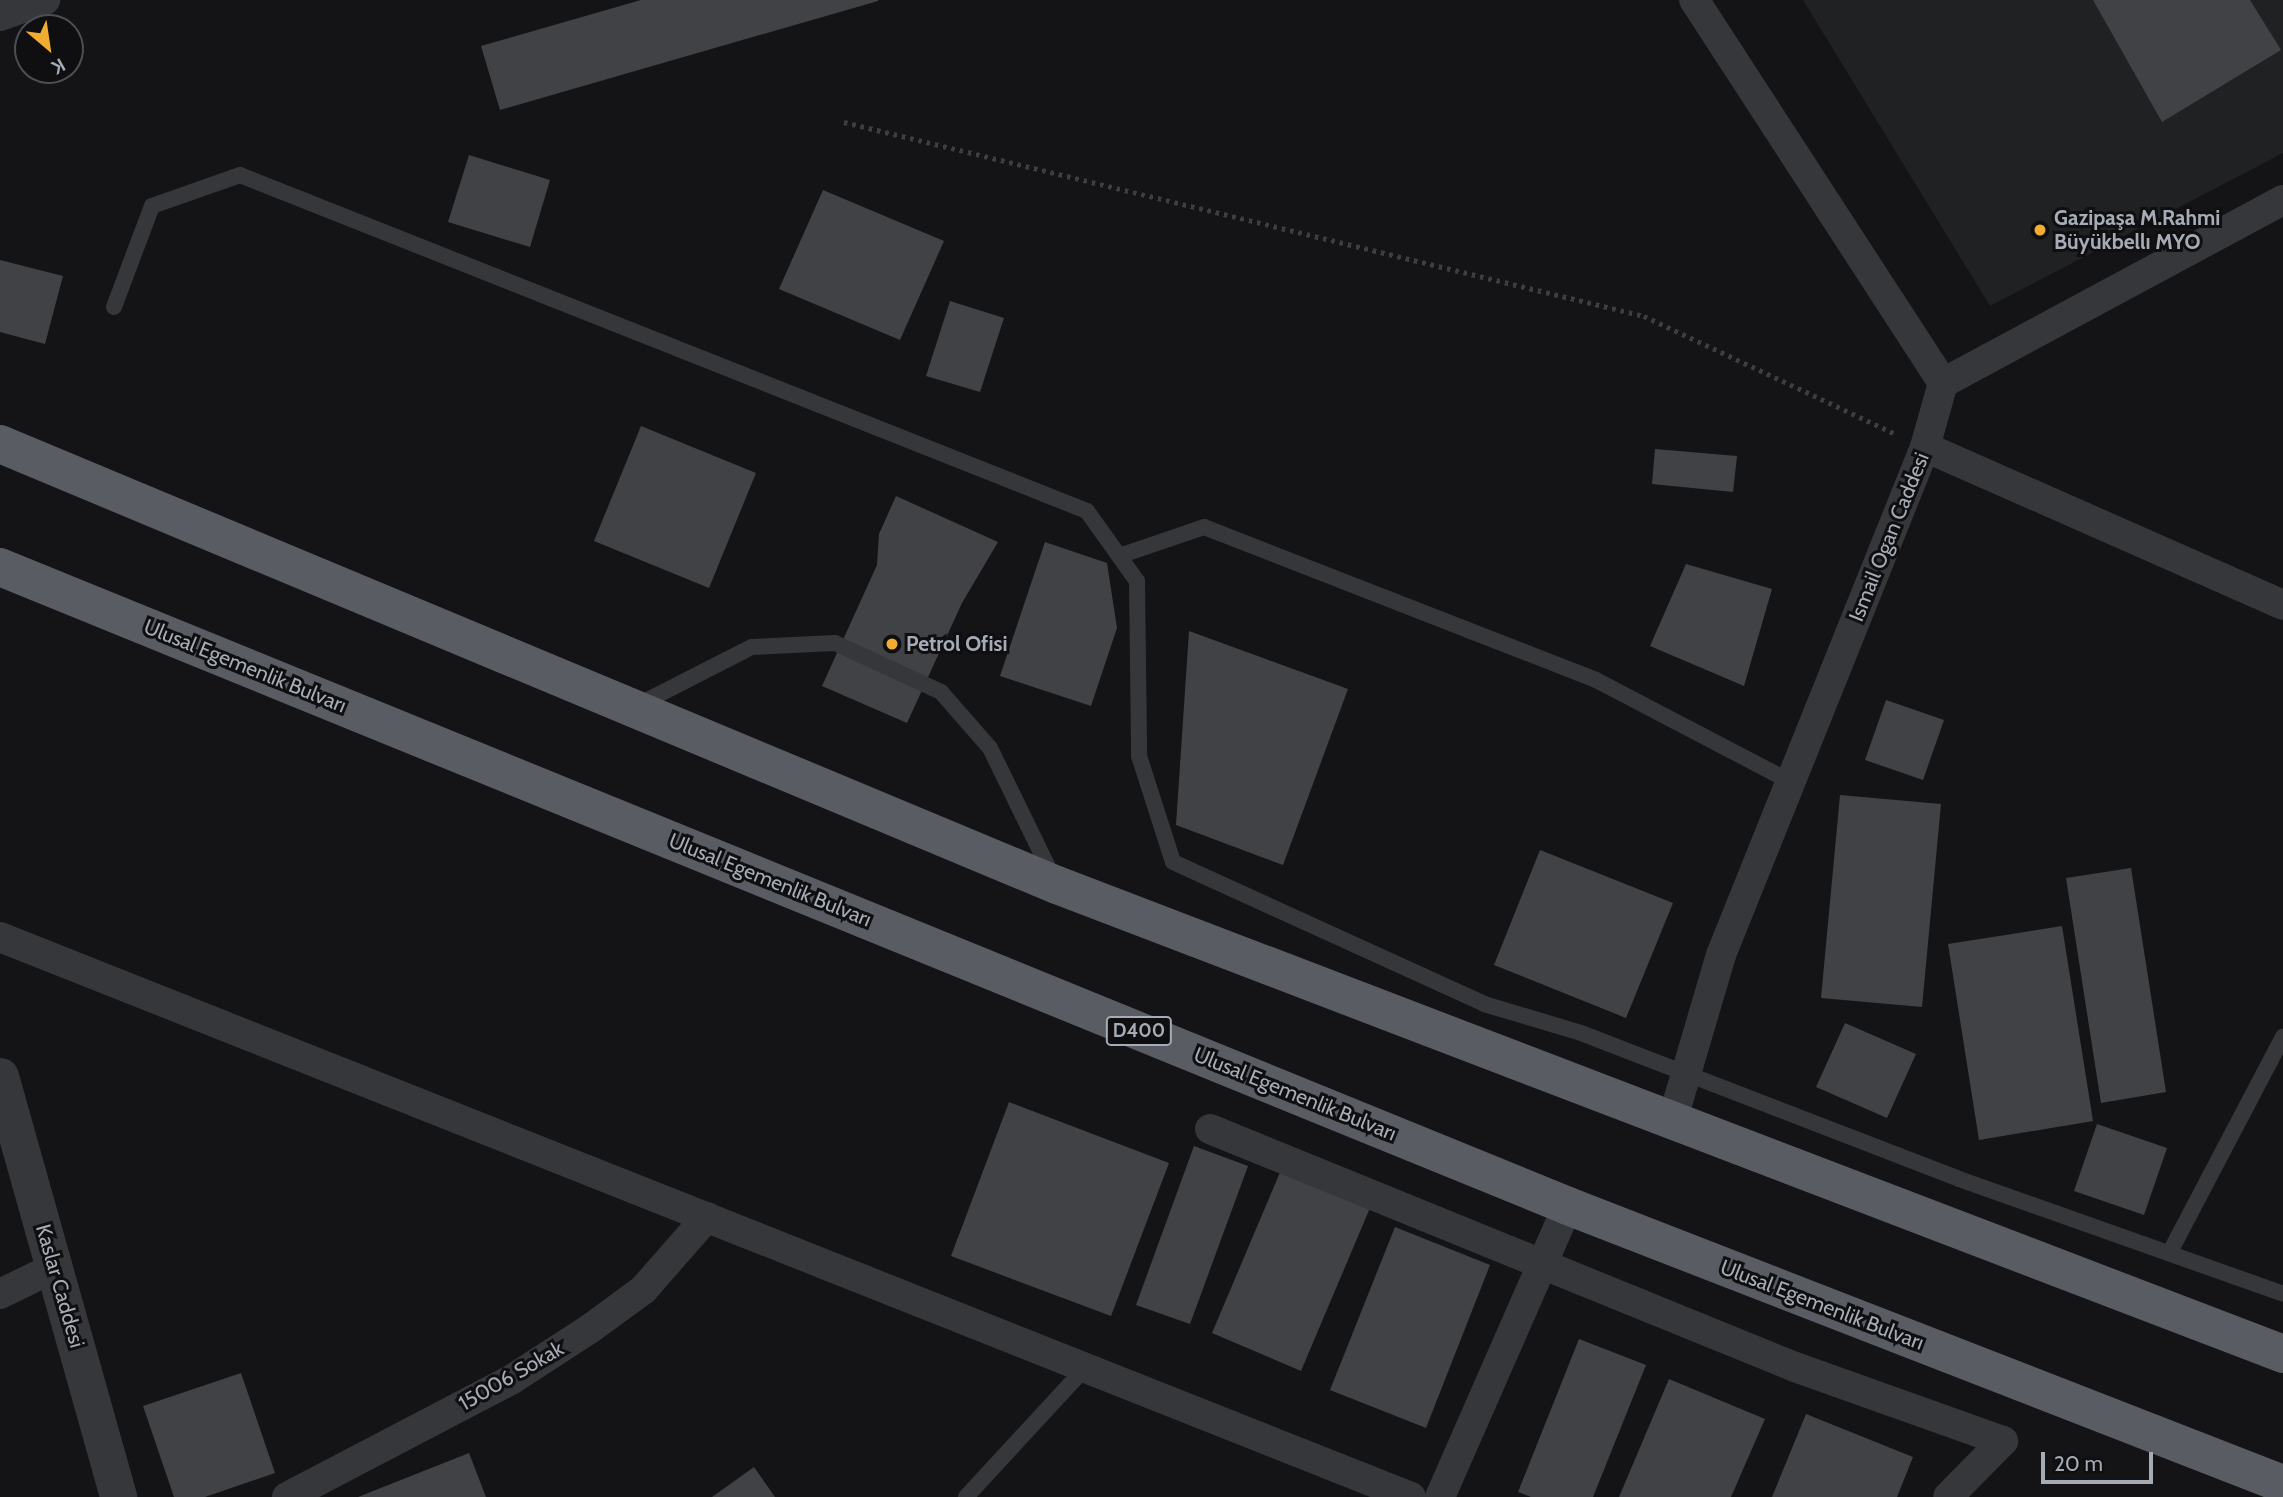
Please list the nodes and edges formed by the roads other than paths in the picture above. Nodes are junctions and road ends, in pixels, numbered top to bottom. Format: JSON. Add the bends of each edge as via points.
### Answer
{"nodes":[{"id":1,"x":45,"y":0,"type":"edge"},
{"id":2,"x":1694,"y":0,"type":"edge"},
{"id":3,"x":0,"y":16,"type":"edge"},
{"id":4,"x":2283,"y":200,"type":"edge"},
{"id":5,"x":114,"y":307,"type":"dead end"},
{"id":6,"x":1943,"y":383,"type":"junction"},
{"id":7,"x":0,"y":444,"type":"edge"},
{"id":8,"x":1925,"y":447,"type":"junction"},
{"id":9,"x":1119,"y":556,"type":"junction"},
{"id":10,"x":0,"y":567,"type":"edge"},
{"id":11,"x":2283,"y":605,"type":"edge"},
{"id":12,"x":632,"y":708,"type":"junction"},
{"id":13,"x":1789,"y":781,"type":"junction"},
{"id":14,"x":1058,"y":885,"type":"junction"},
{"id":15,"x":0,"y":937,"type":"edge"},
{"id":16,"x":2283,"y":1037,"type":"edge"},
{"id":17,"x":1683,"y":1073,"type":"junction"},
{"id":18,"x":0,"y":1076,"type":"edge"},
{"id":19,"x":1673,"y":1118,"type":"junction"},
{"id":20,"x":1210,"y":1129,"type":"dead end"},
{"id":21,"x":1568,"y":1206,"type":"junction"},
{"id":22,"x":707,"y":1217,"type":"junction"},
{"id":23,"x":2171,"y":1250,"type":"junction"},
{"id":24,"x":1542,"y":1265,"type":"junction"},
{"id":25,"x":55,"y":1267,"type":"junction"},
{"id":26,"x":0,"y":1294,"type":"edge"},
{"id":27,"x":2283,"y":1294,"type":"edge"},
{"id":28,"x":2283,"y":1354,"type":"edge"},
{"id":29,"x":1088,"y":1364,"type":"junction"},
{"id":30,"x":2283,"y":1485,"type":"edge"},
{"id":31,"x":118,"y":1497,"type":"edge"},
{"id":32,"x":287,"y":1497,"type":"edge"},
{"id":33,"x":966,"y":1497,"type":"edge"},
{"id":34,"x":1411,"y":1497,"type":"edge"},
{"id":35,"x":1440,"y":1497,"type":"edge"},
{"id":36,"x":1948,"y":1497,"type":"edge"}],
"edges":[{"from":1,"to":3,"type":"street"},
{"from":2,"to":6,"type":"street"},
{"from":4,"to":6,"type":"street"},
{"from":5,"to":9,"type":"lane","via":[[152,206],[240,175],[1087,511]]},
{"from":6,"to":8,"type":"street","name":"Ismail Ogan Caddesi"},
{"from":7,"to":12,"type":"highway"},
{"from":8,"to":11,"type":"street"},
{"from":8,"to":13,"type":"street","name":"Ismail Ogan Caddesi"},
{"from":9,"to":13,"type":"lane","via":[[1204,527],[1596,680]]},
{"from":9,"to":17,"type":"lane","via":[[1137,581],[1139,756],[1173,862],[1484,1004]]},
{"from":10,"to":21,"type":"highway","name":"Ulusal Egemenlik Bulvarı","number":"D400"},
{"from":12,"to":14,"type":"highway"},
{"from":12,"to":14,"type":"lane","via":[[752,647],[835,643],[941,692],[990,748]]},
{"from":13,"to":17,"type":"street","name":"Ismail Ogan Caddesi"},
{"from":14,"to":19,"type":"highway"},
{"from":15,"to":22,"type":"street"},
{"from":16,"to":23,"type":"lane"},
{"from":17,"to":19,"type":"street","name":"Ismail Ogan Caddesi"},
{"from":17,"to":23,"type":"lane","via":[[1959,1179]]},
{"from":18,"to":25,"type":"street","name":"Kaslar Caddesi"},
{"from":19,"to":28,"type":"highway"},
{"from":20,"to":24,"type":"street"},
{"from":21,"to":24,"type":"street"},
{"from":21,"to":30,"type":"highway","name":"Ulusal Egemenlik Bulvarı","number":"D400"},
{"from":22,"to":29,"type":"street"},
{"from":22,"to":32,"type":"street","name":"15006 Sokak","via":[[643,1290],[591,1328],[511,1380]]},
{"from":23,"to":27,"type":"lane"},
{"from":24,"to":35,"type":"street"},
{"from":24,"to":36,"type":"street","via":[[1795,1367],[2003,1441]]},
{"from":25,"to":26,"type":"street"},
{"from":25,"to":31,"type":"street","name":"Kaslar Caddesi"},
{"from":29,"to":33,"type":"lane"},
{"from":29,"to":34,"type":"street"}]}
